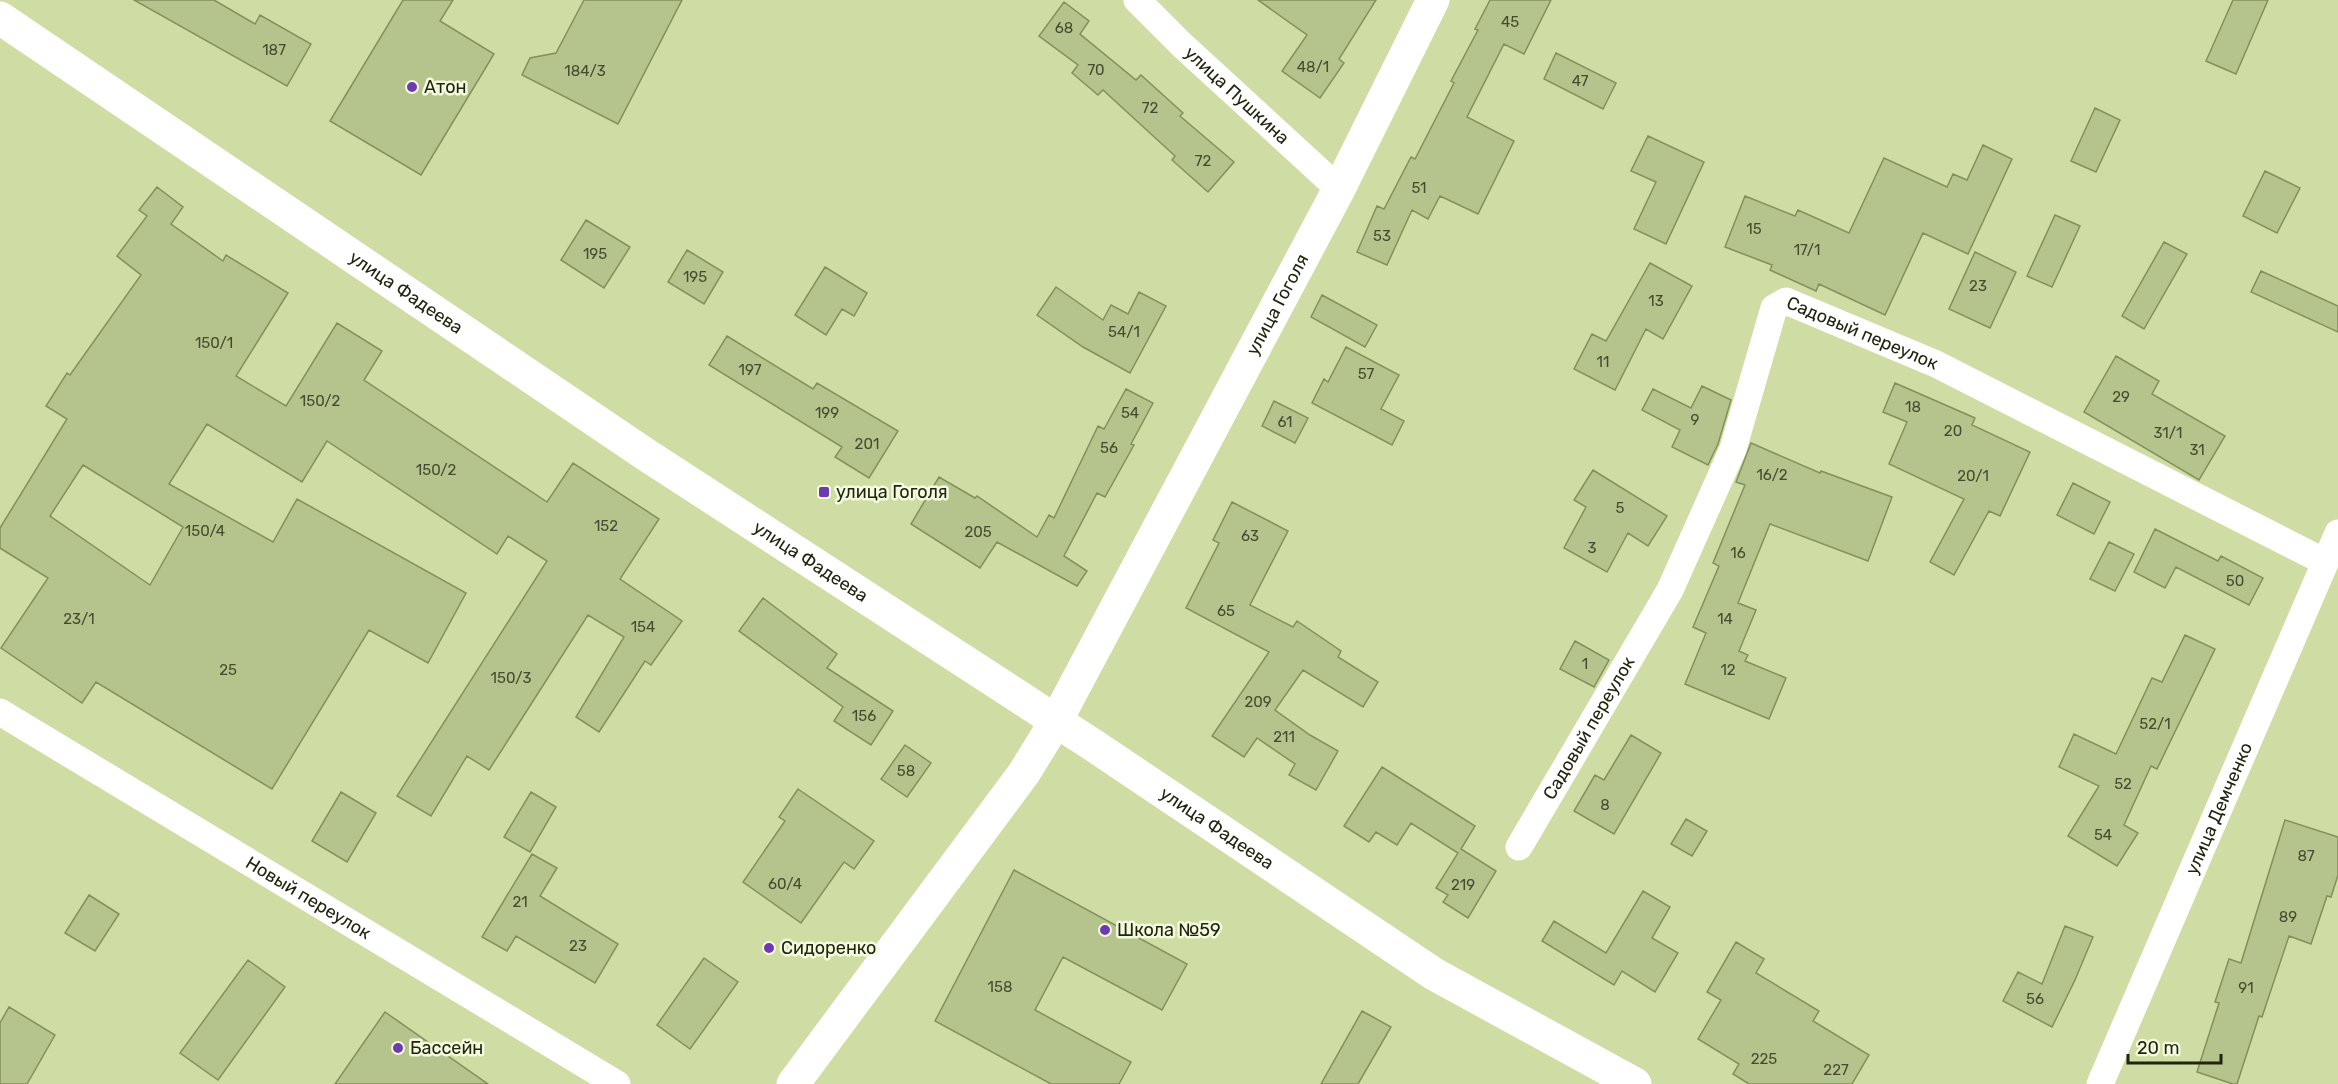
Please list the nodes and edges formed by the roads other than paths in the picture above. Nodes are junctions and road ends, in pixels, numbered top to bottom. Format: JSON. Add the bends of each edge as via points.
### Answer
{"nodes":[{"id":1,"x":1137,"y":0,"type":"edge"},
{"id":2,"x":1433,"y":0,"type":"edge"},
{"id":3,"x":0,"y":18,"type":"edge"},
{"id":4,"x":1339,"y":189,"type":"junction"},
{"id":5,"x":2338,"y":533,"type":"edge"},
{"id":6,"x":2325,"y":562,"type":"junction"},
{"id":7,"x":0,"y":712,"type":"edge"},
{"id":8,"x":1056,"y":721,"type":"junction"},
{"id":9,"x":1519,"y":848,"type":"dead end"},
{"id":10,"x":617,"y":1084,"type":"edge"},
{"id":11,"x":793,"y":1084,"type":"edge"},
{"id":12,"x":1635,"y":1084,"type":"edge"},
{"id":13,"x":2100,"y":1084,"type":"edge"}],
"edges":[{"from":1,"to":4,"type":"street","name":"улица Пушкина"},
{"from":2,"to":4,"type":"main road","name":"улица Гоголя"},
{"from":3,"to":8,"type":"main road","name":"улица Фадеева","via":[[662,465]]},
{"from":4,"to":8,"type":"main road","name":"улица Гоголя"},
{"from":5,"to":6,"type":"street","name":"улица Демченко"},
{"from":6,"to":9,"type":"street","name":"Садовый переулок","via":[[1936,364],[1786,301],[1774,308],[1733,449],[1670,590]]},
{"from":6,"to":13,"type":"street","name":"улица Демченко"},
{"from":7,"to":10,"type":"street","name":"Новый переулок"},
{"from":8,"to":11,"type":"main road","name":"улица Гоголя","via":[[1024,773]]},
{"from":8,"to":12,"type":"main road","name":"улица Фадеева","via":[[1434,974]]}]}
